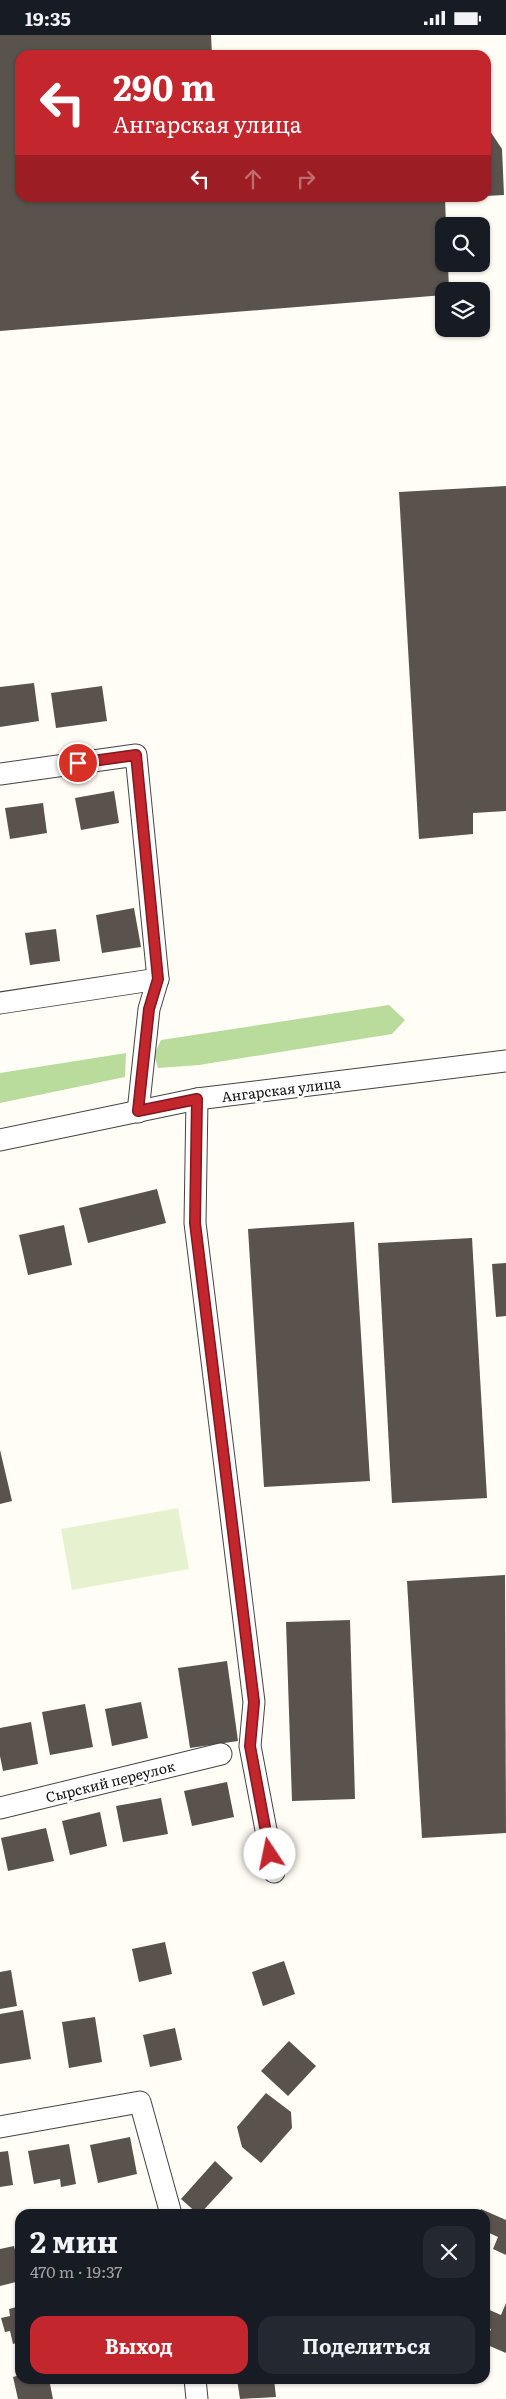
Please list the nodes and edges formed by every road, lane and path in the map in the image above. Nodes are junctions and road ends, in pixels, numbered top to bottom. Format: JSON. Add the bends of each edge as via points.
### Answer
{"nodes":[{"id":1,"x":0,"y":774,"type":"edge"},
{"id":2,"x":158,"y":979,"type":"junction"},
{"id":3,"x":0,"y":1003,"type":"edge"},
{"id":4,"x":506,"y":1061,"type":"edge"},
{"id":5,"x":197,"y":1099,"type":"junction"},
{"id":6,"x":138,"y":1111,"type":"junction"},
{"id":7,"x":0,"y":1140,"type":"edge"},
{"id":8,"x":221,"y":1755,"type":"dead end"},
{"id":9,"x":0,"y":1808,"type":"edge"},
{"id":10,"x":274,"y":1871,"type":"dead end"},
{"id":11,"x":0,"y":2127,"type":"edge"},
{"id":12,"x":169,"y":2209,"type":"edge"},
{"id":13,"x":196,"y":2384,"type":"edge"},
{"id":14,"x":197,"y":2399,"type":"edge"}],
"edges":[{"from":1,"to":2,"type":"street","via":[[136,755]]},
{"from":2,"to":3,"type":"street"},
{"from":2,"to":6,"type":"street","via":[[149,1009]]},
{"from":4,"to":5,"type":"street","name":"Ангарская улица"},
{"from":5,"to":6,"type":"street","name":"Ангарская улица"},
{"from":5,"to":10,"type":"street","via":[[195,1223],[254,1702],[250,1746]]},
{"from":6,"to":7,"type":"street","name":"Ангарская улица"},
{"from":8,"to":9,"type":"street","name":"Сырский переулок"},
{"from":11,"to":12,"type":"street","via":[[140,2102]]},
{"from":13,"to":14,"type":"street"}]}
